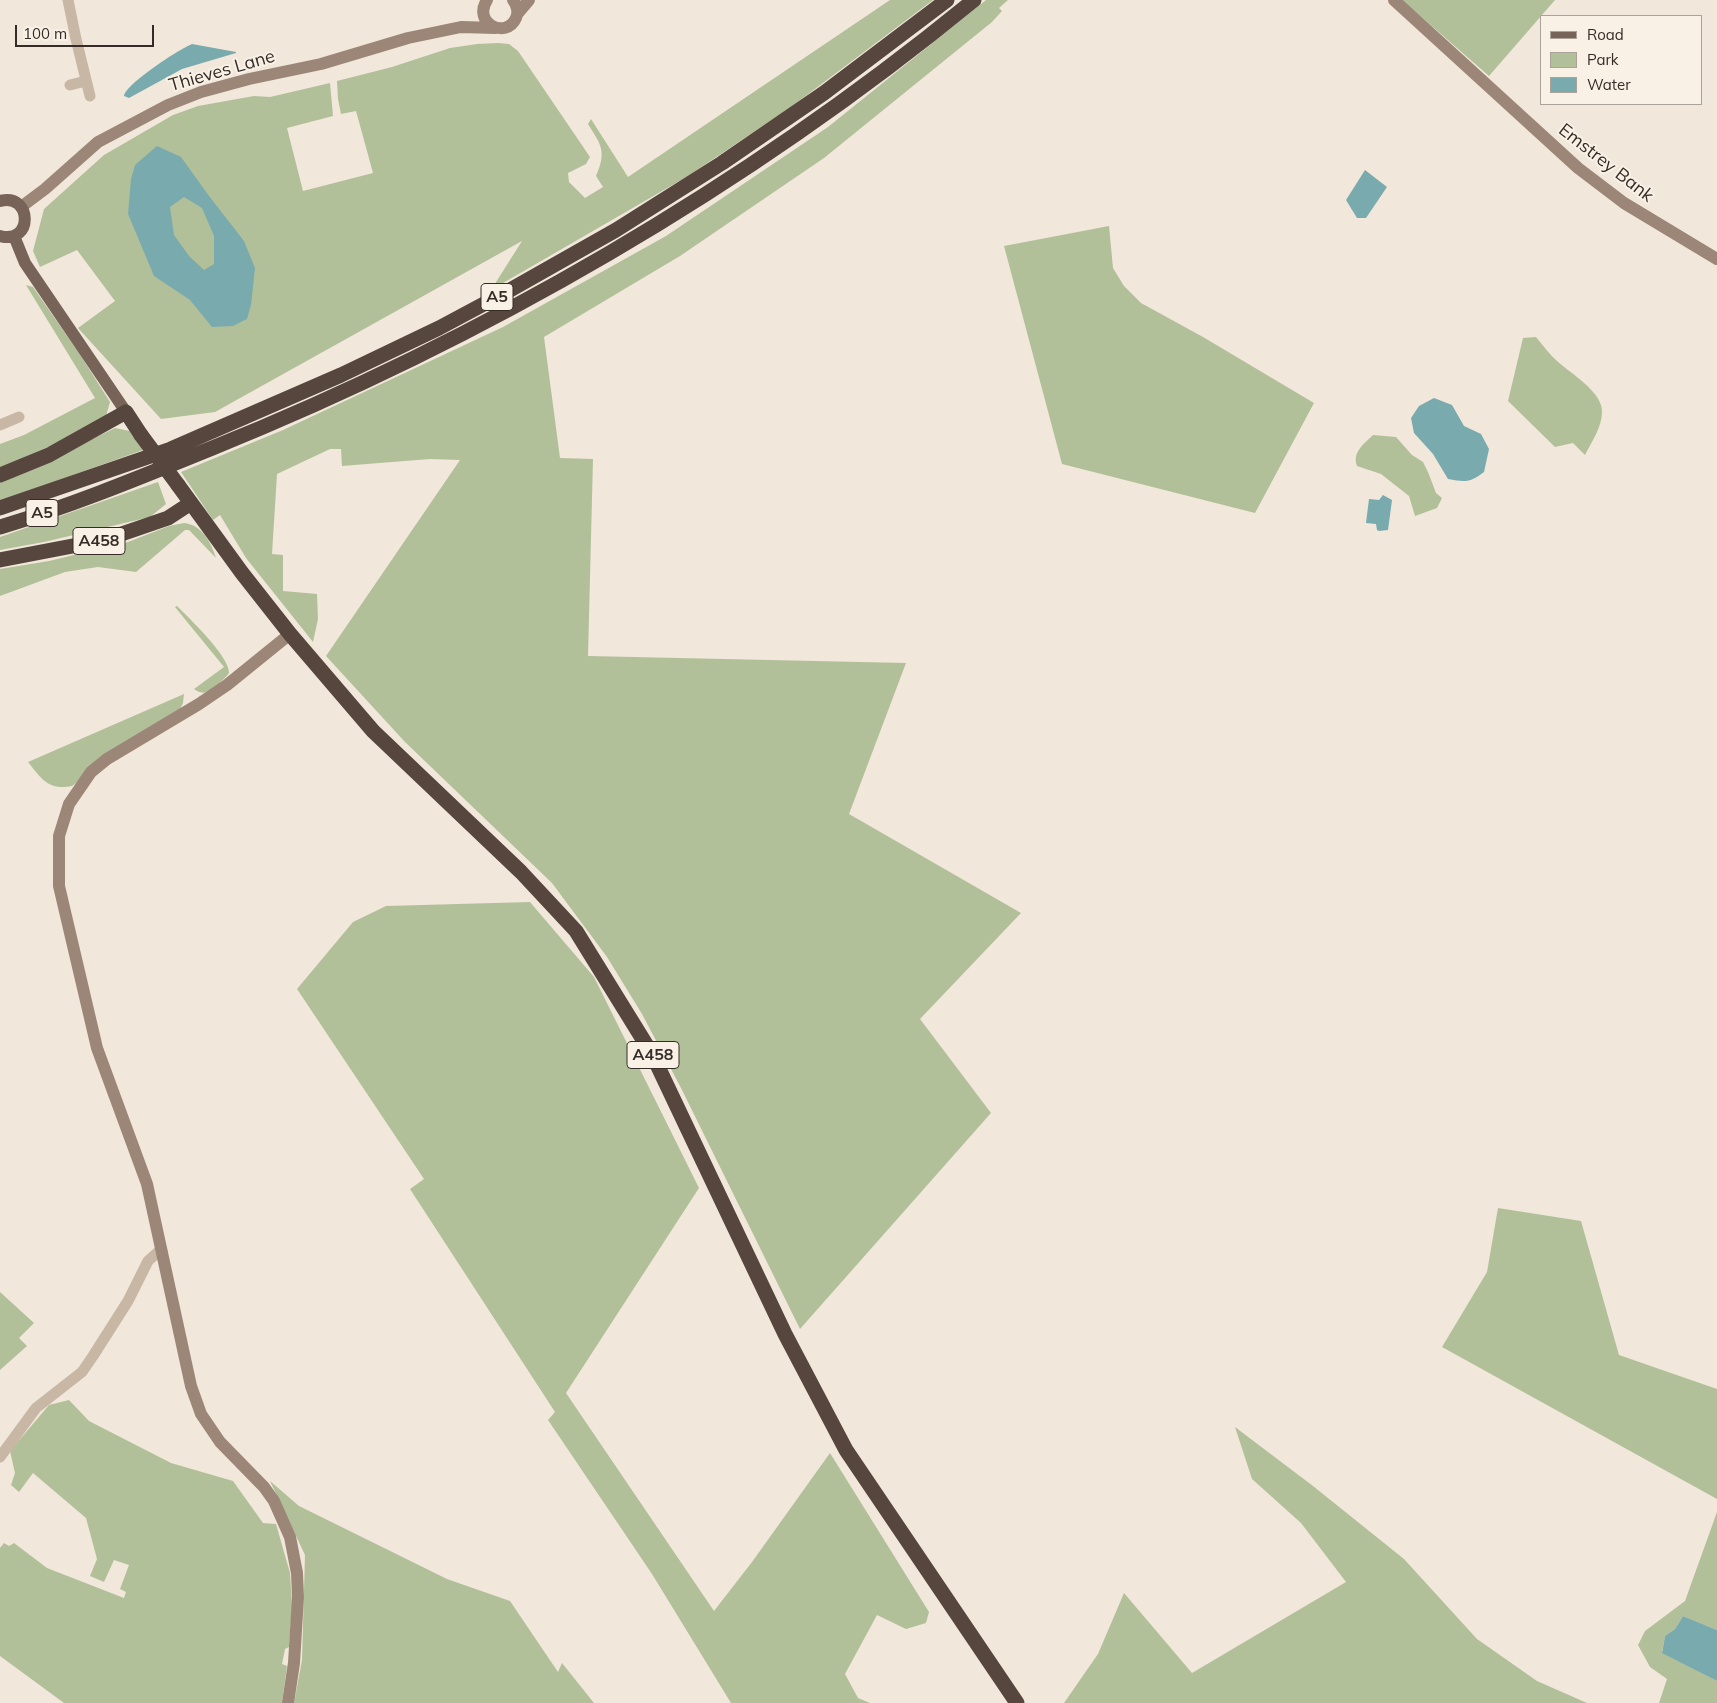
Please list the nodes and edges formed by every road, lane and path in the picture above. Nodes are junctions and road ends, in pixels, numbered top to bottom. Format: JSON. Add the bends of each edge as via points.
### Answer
{"nodes":[{"id":1,"x":68,"y":0,"type":"edge"},
{"id":2,"x":513,"y":0,"type":"edge"},
{"id":3,"x":529,"y":0,"type":"edge"},
{"id":4,"x":947,"y":0,"type":"edge"},
{"id":5,"x":974,"y":0,"type":"edge"},
{"id":6,"x":1394,"y":0,"type":"edge"},
{"id":7,"x":486,"y":3,"type":"edge"},
{"id":8,"x":518,"y":13,"type":"junction"},
{"id":9,"x":460,"y":27,"type":"junction"},
{"id":10,"x":496,"y":28,"type":"junction"},
{"id":11,"x":86,"y":80,"type":"junction"},
{"id":12,"x":70,"y":85,"type":"dead end"},
{"id":13,"x":90,"y":96,"type":"dead end"},
{"id":14,"x":0,"y":202,"type":"edge"},
{"id":15,"x":21,"y":207,"type":"junction"},
{"id":16,"x":0,"y":236,"type":"edge"},
{"id":17,"x":14,"y":236,"type":"junction"},
{"id":18,"x":1717,"y":259,"type":"edge"},
{"id":19,"x":126,"y":412,"type":"junction"},
{"id":20,"x":19,"y":417,"type":"dead end"},
{"id":21,"x":0,"y":425,"type":"edge"},
{"id":22,"x":0,"y":475,"type":"edge"},
{"id":23,"x":191,"y":503,"type":"junction"},
{"id":24,"x":0,"y":508,"type":"edge"},
{"id":25,"x":0,"y":527,"type":"edge"},
{"id":26,"x":0,"y":560,"type":"edge"},
{"id":27,"x":290,"y":634,"type":"junction"},
{"id":28,"x":162,"y":1251,"type":"junction"},
{"id":29,"x":0,"y":1457,"type":"edge"},
{"id":30,"x":288,"y":1703,"type":"edge"},
{"id":31,"x":1017,"y":1703,"type":"edge"}],
"edges":[{"from":1,"to":11,"type":"street"},
{"from":2,"to":8,"type":"street"},
{"from":3,"to":8,"type":"street"},
{"from":4,"to":24,"type":"highway","number":"A5","via":[[824,93],[722,163],[616,230],[501,295],[341,375],[171,449]]},
{"from":5,"to":25,"type":"highway","number":"A5","via":[[839,103],[736,174],[514,307],[320,404],[156,472]]},
{"from":6,"to":18,"type":"street","name":"Emstrey Bank","via":[[1578,168],[1624,203]]},
{"from":7,"to":9,"type":"street"},
{"from":7,"to":10,"type":"street","via":[[485,20]]},
{"from":8,"to":10,"type":"street","via":[[510,26]]},
{"from":9,"to":10,"type":"street"},
{"from":9,"to":15,"type":"street","name":"Thieves Lane","via":[[408,38],[321,64],[249,79],[168,105],[98,142]]},
{"from":11,"to":12,"type":"street"},
{"from":11,"to":13,"type":"street"},
{"from":14,"to":15,"type":"main road","via":[[10,200]]},
{"from":15,"to":17,"type":"main road","via":[[25,223]]},
{"from":16,"to":17,"type":"main road"},
{"from":17,"to":19,"type":"main road","number":"A458","via":[[25,263]]},
{"from":19,"to":22,"type":"highway","via":[[49,455]]},
{"from":19,"to":23,"type":"highway","number":"A458","bridge":true},
{"from":20,"to":21,"type":"street"},
{"from":23,"to":26,"type":"highway","number":"A458","via":[[168,518],[112,538]]},
{"from":23,"to":27,"type":"highway","number":"A458"},
{"from":27,"to":28,"type":"street","via":[[227,685],[91,772],[69,804],[59,836],[59,886],[97,1048],[147,1184]]},
{"from":27,"to":31,"type":"highway","number":"A458","via":[[373,731],[521,872],[576,931],[652,1054],[785,1334],[846,1450]]},
{"from":28,"to":29,"type":"street","via":[[148,1260],[128,1301],[82,1372],[36,1408]]},
{"from":28,"to":30,"type":"street","via":[[191,1386],[201,1414],[220,1442],[264,1487],[290,1537],[298,1597]]}]}
